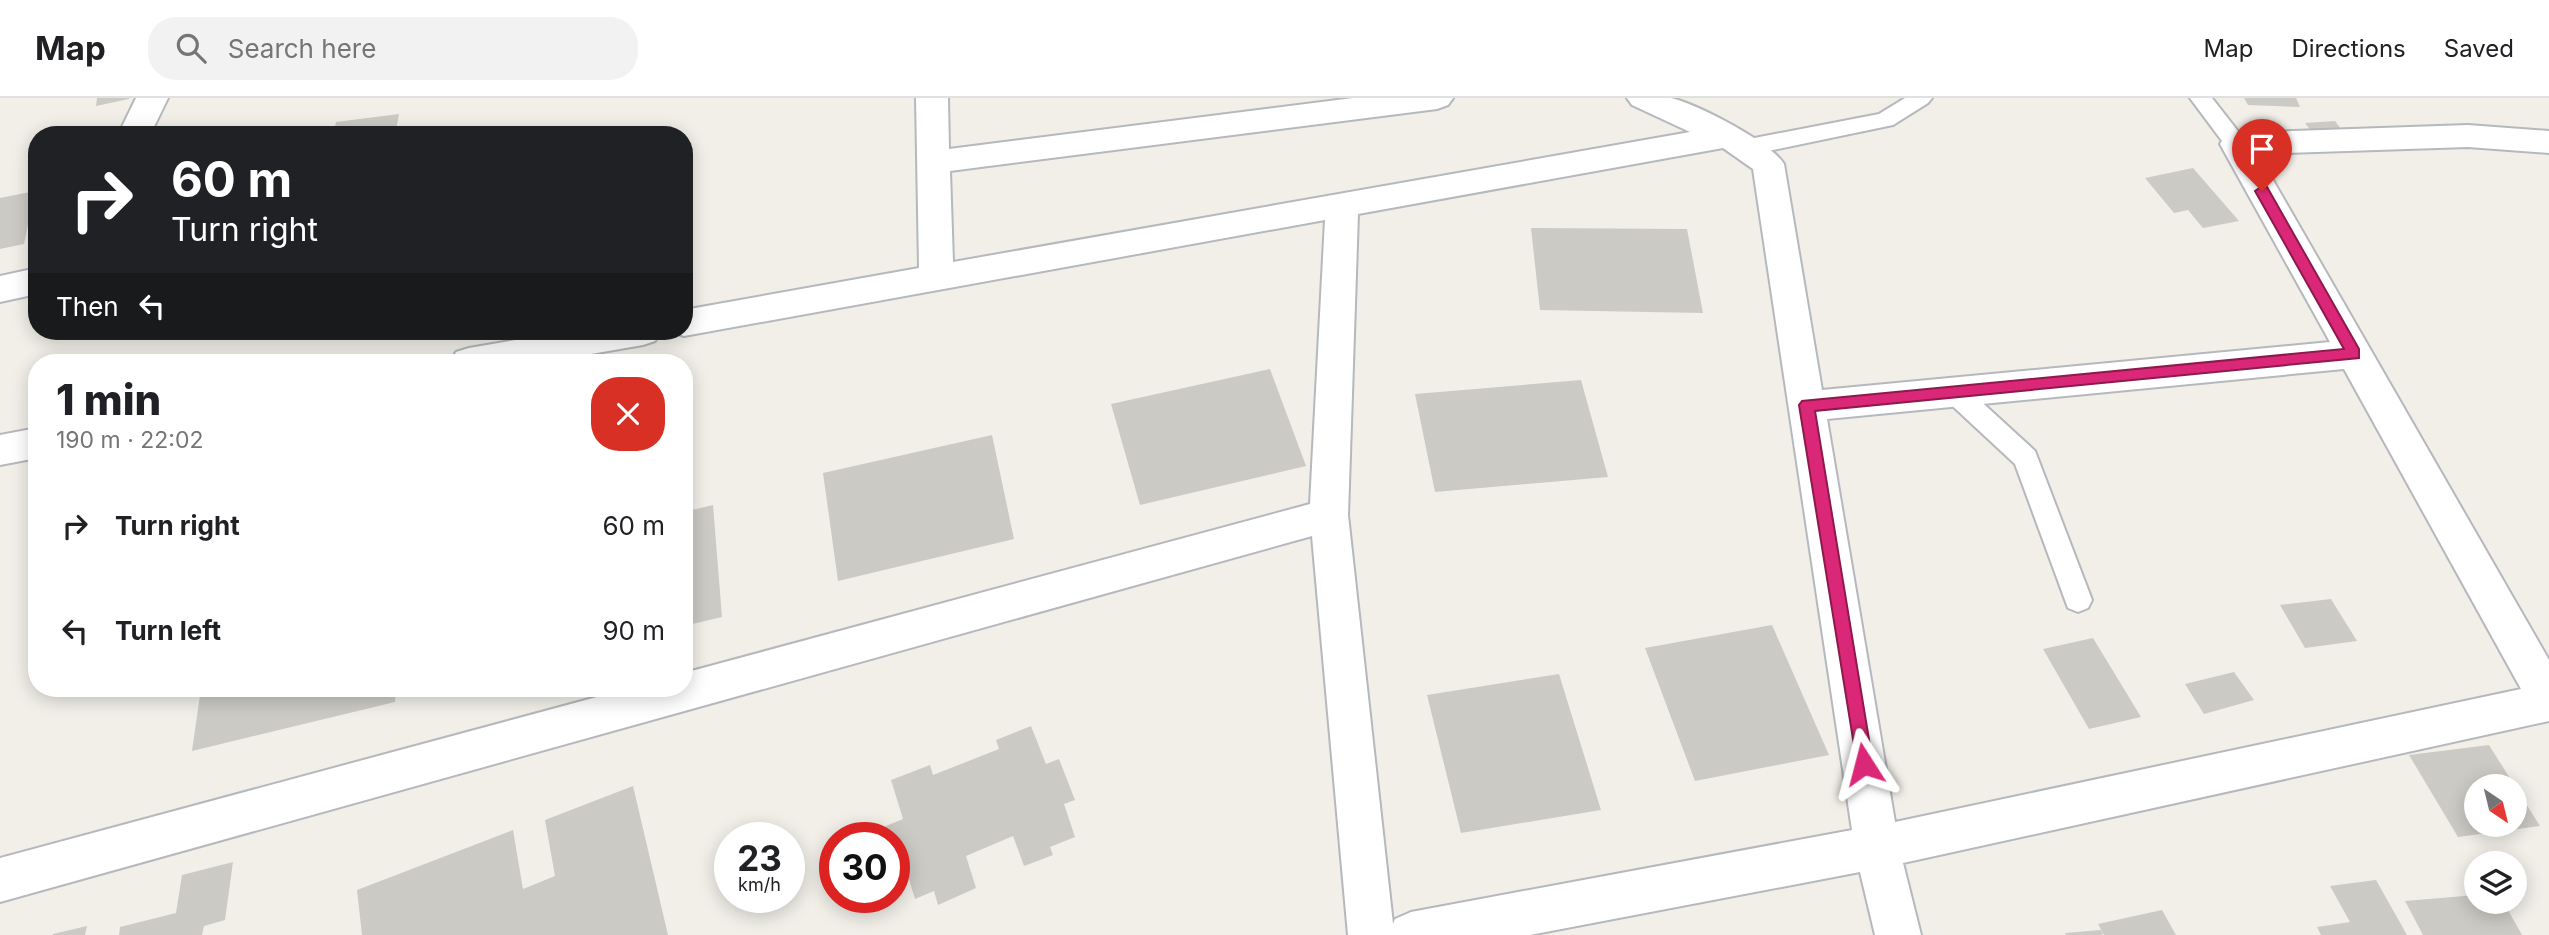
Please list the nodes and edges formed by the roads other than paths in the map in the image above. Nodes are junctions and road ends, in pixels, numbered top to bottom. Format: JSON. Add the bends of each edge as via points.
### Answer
{"nodes":[{"id":1,"x":152,"y":98,"type":"edge"},
{"id":2,"x":932,"y":98,"type":"edge"},
{"id":3,"x":1437,"y":98,"type":"edge"},
{"id":4,"x":1643,"y":98,"type":"edge"},
{"id":5,"x":1921,"y":98,"type":"edge"},
{"id":6,"x":2201,"y":98,"type":"edge"},
{"id":7,"x":138,"y":126,"type":"edge"},
{"id":8,"x":1736,"y":142,"type":"junction"},
{"id":9,"x":2549,"y":142,"type":"edge"},
{"id":10,"x":2236,"y":144,"type":"junction"},
{"id":11,"x":933,"y":162,"type":"junction"},
{"id":12,"x":1342,"y":203,"type":"junction"},
{"id":13,"x":28,"y":271,"type":"edge"},
{"id":14,"x":936,"y":278,"type":"junction"},
{"id":15,"x":17,"y":285,"type":"edge"},
{"id":16,"x":693,"y":321,"type":"edge"},
{"id":17,"x":592,"y":340,"type":"edge"},
{"id":18,"x":514,"y":354,"type":"edge"},
{"id":19,"x":2354,"y":354,"type":"junction"},
{"id":20,"x":1954,"y":392,"type":"junction"},
{"id":21,"x":1807,"y":405,"type":"junction"},
{"id":22,"x":28,"y":445,"type":"edge"},
{"id":23,"x":0,"y":450,"type":"edge"},
{"id":24,"x":1329,"y":515,"type":"junction"},
{"id":25,"x":2078,"y":600,"type":"dead end"},
{"id":26,"x":693,"y":690,"type":"edge"},
{"id":27,"x":666,"y":697,"type":"edge"},
{"id":28,"x":2549,"y":701,"type":"edge"},
{"id":29,"x":1878,"y":847,"type":"junction"},
{"id":30,"x":0,"y":880,"type":"edge"},
{"id":31,"x":1371,"y":935,"type":"edge"},
{"id":32,"x":1411,"y":935,"type":"edge"},
{"id":33,"x":1898,"y":935,"type":"edge"}],
"edges":[{"from":1,"to":7,"type":"street"},
{"from":2,"to":11,"type":"street"},
{"from":3,"to":11,"type":"street"},
{"from":4,"to":8,"type":"street"},
{"from":5,"to":8,"type":"lane","via":[[1885,120]]},
{"from":6,"to":10,"type":"lane"},
{"from":8,"to":12,"type":"street"},
{"from":8,"to":21,"type":"street","via":[[1769,164]]},
{"from":9,"to":10,"type":"street","via":[[2468,136]]},
{"from":10,"to":19,"type":"street"},
{"from":11,"to":14,"type":"street"},
{"from":12,"to":14,"type":"street"},
{"from":12,"to":24,"type":"street"},
{"from":13,"to":15,"type":"street"},
{"from":14,"to":16,"type":"street"},
{"from":17,"to":18,"type":"street"},
{"from":19,"to":20,"type":"street"},
{"from":19,"to":28,"type":"street"},
{"from":20,"to":21,"type":"street"},
{"from":20,"to":25,"type":"lane","via":[[2026,458]]},
{"from":21,"to":29,"type":"street"},
{"from":22,"to":23,"type":"street"},
{"from":24,"to":26,"type":"street"},
{"from":24,"to":31,"type":"street"},
{"from":27,"to":30,"type":"street"},
{"from":28,"to":29,"type":"street"},
{"from":29,"to":32,"type":"street"},
{"from":29,"to":33,"type":"street"}]}
